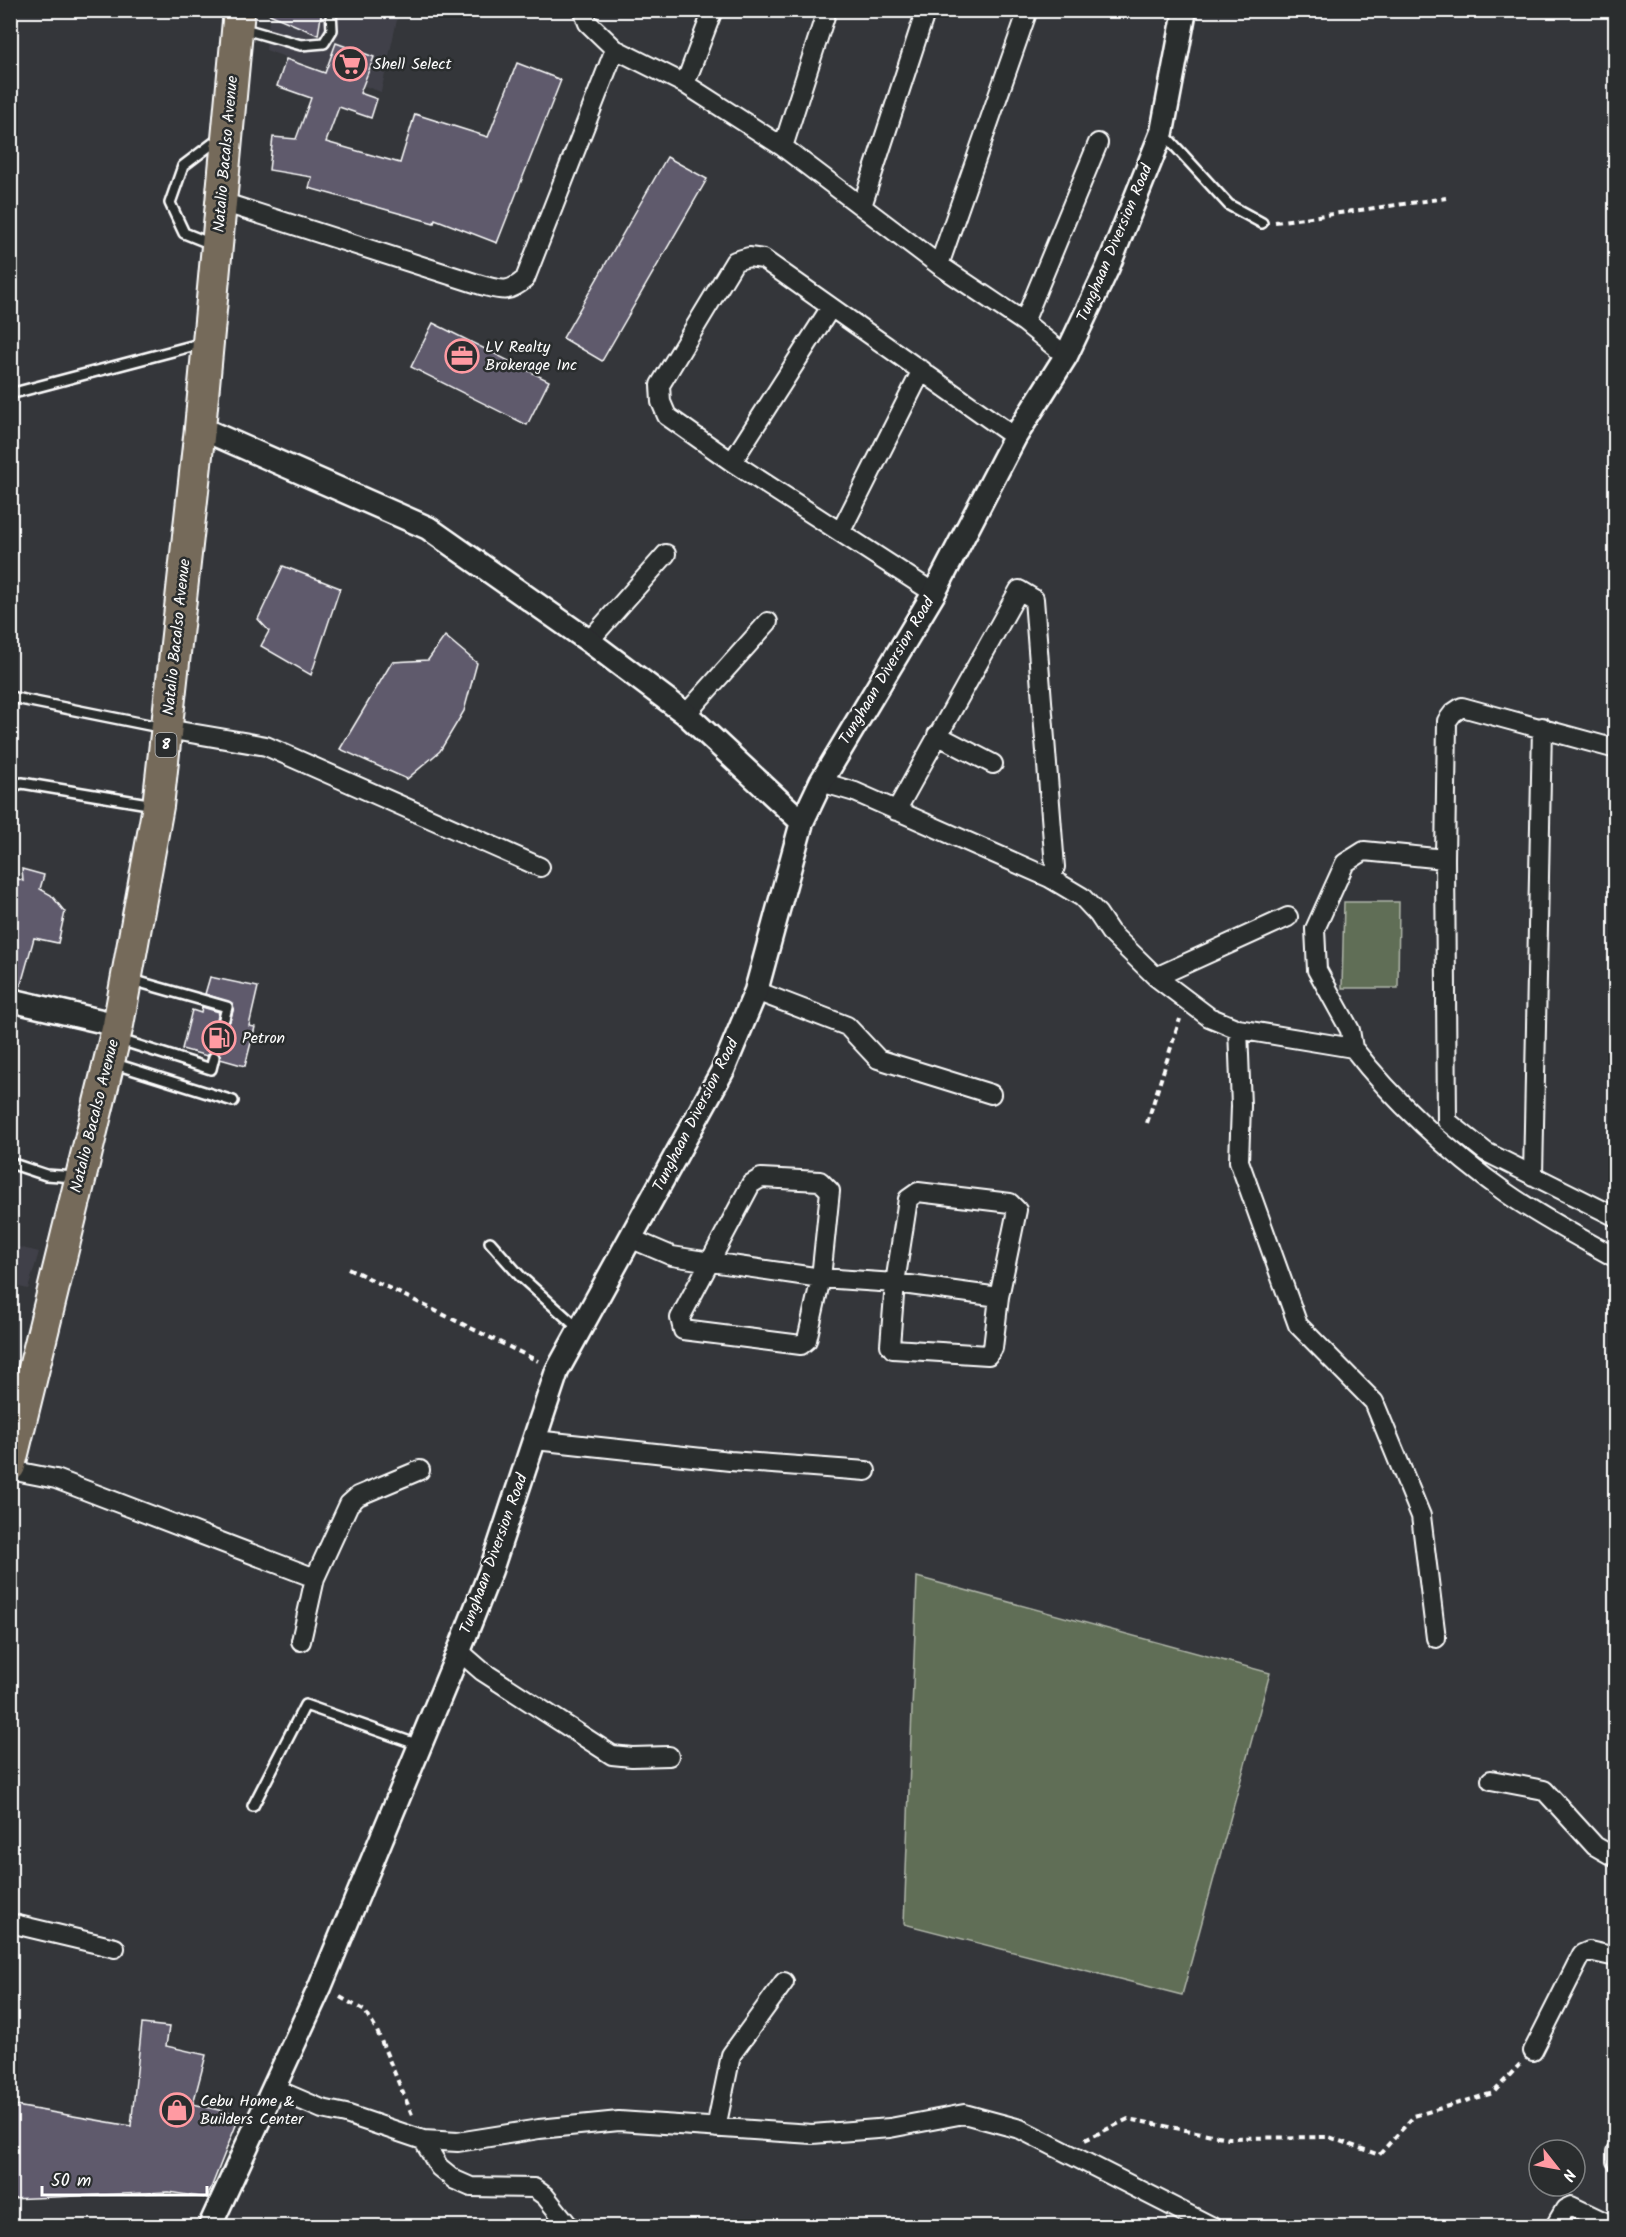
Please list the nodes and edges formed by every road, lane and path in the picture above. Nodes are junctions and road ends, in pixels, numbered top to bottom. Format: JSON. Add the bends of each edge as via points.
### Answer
{"nodes":[{"id":1,"x":331,"y":10,"type":"edge"},
{"id":2,"x":583,"y":10,"type":"edge"},
{"id":3,"x":713,"y":10,"type":"edge"},
{"id":4,"x":827,"y":10,"type":"edge"},
{"id":5,"x":926,"y":10,"type":"edge"},
{"id":6,"x":1028,"y":10,"type":"edge"},
{"id":7,"x":1185,"y":10,"type":"edge"},
{"id":8,"x":238,"y":19,"type":"edge"},
{"id":9,"x":615,"y":49,"type":"junction"},
{"id":10,"x":685,"y":84,"type":"junction"},
{"id":11,"x":229,"y":130,"type":"junction"},
{"id":12,"x":1162,"y":132,"type":"junction"},
{"id":13,"x":1098,"y":143,"type":"dead end"},
{"id":14,"x":783,"y":147,"type":"junction"},
{"id":15,"x":1446,"y":198,"type":"dead end"},
{"id":16,"x":222,"y":202,"type":"junction"},
{"id":17,"x":862,"y":206,"type":"junction"},
{"id":18,"x":1262,"y":223,"type":"joint"},
{"id":19,"x":218,"y":246,"type":"junction"},
{"id":20,"x":939,"y":265,"type":"junction"},
{"id":21,"x":831,"y":307,"type":"junction"},
{"id":22,"x":1024,"y":322,"type":"junction"},
{"id":23,"x":208,"y":341,"type":"junction"},
{"id":24,"x":1066,"y":356,"type":"junction"},
{"id":25,"x":922,"y":370,"type":"junction"},
{"id":26,"x":10,"y":394,"type":"edge"},
{"id":27,"x":200,"y":429,"type":"junction"},
{"id":28,"x":1015,"y":437,"type":"junction"},
{"id":29,"x":732,"y":462,"type":"junction"},
{"id":30,"x":841,"y":531,"type":"junction"},
{"id":31,"x":666,"y":554,"type":"dead end"},
{"id":32,"x":934,"y":593,"type":"junction"},
{"id":33,"x":768,"y":622,"type":"dead end"},
{"id":34,"x":589,"y":641,"type":"junction"},
{"id":35,"x":10,"y":696,"type":"edge"},
{"id":36,"x":686,"y":714,"type":"junction"},
{"id":37,"x":1542,"y":727,"type":"junction"},
{"id":38,"x":168,"y":729,"type":"junction"},
{"id":39,"x":937,"y":735,"type":"junction"},
{"id":40,"x":1616,"y":749,"type":"edge"},
{"id":41,"x":993,"y":764,"type":"dead end"},
{"id":42,"x":821,"y":782,"type":"junction"},
{"id":43,"x":10,"y":793,"type":"edge"},
{"id":44,"x":158,"y":806,"type":"junction"},
{"id":45,"x":896,"y":811,"type":"junction"},
{"id":46,"x":802,"y":822,"type":"junction"},
{"id":47,"x":1446,"y":859,"type":"junction"},
{"id":48,"x":540,"y":867,"type":"dead end"},
{"id":49,"x":1050,"y":878,"type":"junction"},
{"id":50,"x":1288,"y":916,"type":"dead end"},
{"id":51,"x":1156,"y":977,"type":"junction"},
{"id":52,"x":128,"y":978,"type":"junction"},
{"id":53,"x":756,"y":991,"type":"junction"},
{"id":54,"x":10,"y":1000,"type":"edge"},
{"id":55,"x":1186,"y":1001,"type":"junction"},
{"id":56,"x":224,"y":1019,"type":"dead end"},
{"id":57,"x":1238,"y":1029,"type":"junction"},
{"id":58,"x":114,"y":1042,"type":"junction"},
{"id":59,"x":1353,"y":1048,"type":"junction"},
{"id":60,"x":214,"y":1057,"type":"dead end"},
{"id":61,"x":991,"y":1094,"type":"dead end"},
{"id":62,"x":233,"y":1101,"type":"dead end"},
{"id":63,"x":1147,"y":1123,"type":"dead end"},
{"id":64,"x":10,"y":1163,"type":"edge"},
{"id":65,"x":1533,"y":1176,"type":"junction"},
{"id":66,"x":80,"y":1178,"type":"junction"},
{"id":67,"x":1616,"y":1217,"type":"edge"},
{"id":68,"x":632,"y":1239,"type":"junction"},
{"id":69,"x":490,"y":1242,"type":"dead end"},
{"id":70,"x":1616,"y":1258,"type":"edge"},
{"id":71,"x":711,"y":1262,"type":"junction"},
{"id":72,"x":348,"y":1268,"type":"dead end"},
{"id":73,"x":821,"y":1278,"type":"junction"},
{"id":74,"x":895,"y":1283,"type":"junction"},
{"id":75,"x":999,"y":1297,"type":"junction"},
{"id":76,"x":579,"y":1329,"type":"junction"},
{"id":77,"x":557,"y":1371,"type":"junction"},
{"id":78,"x":535,"y":1440,"type":"junction"},
{"id":79,"x":10,"y":1468,"type":"edge"},
{"id":80,"x":420,"y":1470,"type":"dead end"},
{"id":81,"x":866,"y":1472,"type":"dead end"},
{"id":82,"x":315,"y":1578,"type":"junction"},
{"id":83,"x":1436,"y":1638,"type":"dead end"},
{"id":84,"x":301,"y":1641,"type":"dead end"},
{"id":85,"x":459,"y":1650,"type":"junction"},
{"id":86,"x":419,"y":1745,"type":"junction"},
{"id":87,"x":669,"y":1756,"type":"dead end"},
{"id":88,"x":1491,"y":1780,"type":"dead end"},
{"id":89,"x":253,"y":1806,"type":"dead end"},
{"id":90,"x":1616,"y":1858,"type":"edge"},
{"id":91,"x":10,"y":1923,"type":"edge"},
{"id":92,"x":115,"y":1948,"type":"dead end"},
{"id":93,"x":1616,"y":1957,"type":"edge"},
{"id":94,"x":784,"y":1982,"type":"dead end"},
{"id":95,"x":320,"y":1987,"type":"junction"},
{"id":96,"x":1533,"y":2051,"type":"joint"},
{"id":97,"x":273,"y":2088,"type":"junction"},
{"id":98,"x":716,"y":2128,"type":"junction"},
{"id":99,"x":423,"y":2140,"type":"junction"},
{"id":100,"x":1063,"y":2151,"type":"junction"},
{"id":101,"x":1616,"y":2152,"type":"edge"},
{"id":102,"x":1616,"y":2161,"type":"edge"},
{"id":103,"x":210,"y":2226,"type":"edge"},
{"id":104,"x":569,"y":2226,"type":"edge"},
{"id":105,"x":1211,"y":2226,"type":"edge"},
{"id":106,"x":1555,"y":2226,"type":"edge"},
{"id":107,"x":1613,"y":2226,"type":"edge"}],
"edges":[{"from":1,"to":8,"type":"lane","via":[[332,30],[324,43],[301,45]]},
{"from":2,"to":9,"type":"street","via":[[588,23]]},
{"from":3,"to":10,"type":"street"},
{"from":4,"to":14,"type":"street"},
{"from":5,"to":17,"type":"street"},
{"from":6,"to":20,"type":"street"},
{"from":7,"to":12,"type":"street","name":"Tunghaan Diversion Road"},
{"from":8,"to":11,"type":"highway","name":"Natalio Bacalso Avenue","number":"8"},
{"from":9,"to":10,"type":"street"},
{"from":9,"to":16,"type":"street","via":[[525,279],[515,288],[501,291]]},
{"from":10,"to":14,"type":"street"},
{"from":11,"to":16,"type":"highway","name":"Natalio Bacalso Avenue","number":"8"},
{"from":11,"to":19,"type":"lane","via":[[183,166],[170,203],[184,233]]},
{"from":12,"to":18,"type":"lane","via":[[1229,205]]},
{"from":12,"to":24,"type":"street","name":"Tunghaan Diversion Road","via":[[1108,267]]},
{"from":13,"to":22,"type":"street"},
{"from":14,"to":17,"type":"street"},
{"from":15,"to":18,"type":"path"},
{"from":16,"to":19,"type":"highway","name":"Natalio Bacalso Avenue","number":"8"},
{"from":17,"to":20,"type":"street"},
{"from":19,"to":23,"type":"highway","name":"Natalio Bacalso Avenue","number":"8"},
{"from":20,"to":22,"type":"street"},
{"from":21,"to":25,"type":"street"},
{"from":21,"to":29,"type":"street"},
{"from":21,"to":29,"type":"street","via":[[763,259],[735,261],[660,385],[667,416]]},
{"from":22,"to":24,"type":"street"},
{"from":23,"to":26,"type":"lane"},
{"from":23,"to":27,"type":"highway","name":"Natalio Bacalso Avenue","number":"8"},
{"from":24,"to":28,"type":"street","name":"Tunghaan Diversion Road"},
{"from":25,"to":28,"type":"street"},
{"from":25,"to":30,"type":"street"},
{"from":27,"to":34,"type":"street","via":[[428,528]]},
{"from":27,"to":38,"type":"highway","name":"Natalio Bacalso Avenue","number":"8"},
{"from":28,"to":32,"type":"street","name":"Tunghaan Diversion Road"},
{"from":29,"to":30,"type":"street"},
{"from":30,"to":32,"type":"street"},
{"from":31,"to":34,"type":"street"},
{"from":32,"to":42,"type":"street","name":"Tunghaan Diversion Road"},
{"from":33,"to":36,"type":"street"},
{"from":34,"to":36,"type":"street"},
{"from":35,"to":38,"type":"lane"},
{"from":36,"to":46,"type":"street"},
{"from":37,"to":40,"type":"street"},
{"from":37,"to":47,"type":"street","via":[[1462,706],[1447,721]]},
{"from":37,"to":65,"type":"street"},
{"from":38,"to":44,"type":"highway","name":"Natalio Bacalso Avenue","number":"8"},
{"from":38,"to":48,"type":"street","via":[[267,746]]},
{"from":39,"to":41,"type":"street"},
{"from":39,"to":45,"type":"street"},
{"from":39,"to":49,"type":"street","via":[[1019,590],[1034,599],[1055,867]]},
{"from":42,"to":45,"type":"street"},
{"from":42,"to":46,"type":"street","name":"Tunghaan Diversion Road"},
{"from":43,"to":44,"type":"lane","via":[[16,784],[22,783]]},
{"from":44,"to":52,"type":"highway","name":"Natalio Bacalso Avenue","number":"8"},
{"from":45,"to":49,"type":"street"},
{"from":46,"to":53,"type":"street","name":"Tunghaan Diversion Road"},
{"from":47,"to":59,"type":"street","via":[[1364,851],[1345,863],[1314,929],[1317,970],[1350,1030]]},
{"from":47,"to":65,"type":"street","via":[[1447,1120],[1486,1152]]},
{"from":49,"to":51,"type":"street","via":[[1082,897],[1110,932]]},
{"from":50,"to":51,"type":"street"},
{"from":51,"to":55,"type":"street"},
{"from":52,"to":56,"type":"lane","via":[[227,1007]]},
{"from":52,"to":58,"type":"highway","name":"Natalio Bacalso Avenue","number":"8"},
{"from":53,"to":61,"type":"street","via":[[847,1026],[878,1059]]},
{"from":53,"to":68,"type":"street","name":"Tunghaan Diversion Road","via":[[723,1070]]},
{"from":54,"to":58,"type":"street"},
{"from":55,"to":57,"type":"street","via":[[1209,1017]]},
{"from":55,"to":63,"type":"path"},
{"from":57,"to":59,"type":"street"},
{"from":57,"to":83,"type":"street","via":[[1239,1161],[1298,1325],[1374,1402],[1417,1506]]},
{"from":58,"to":60,"type":"lane","via":[[211,1069]]},
{"from":58,"to":62,"type":"lane"},
{"from":58,"to":66,"type":"highway","name":"Natalio Bacalso Avenue","number":"8"},
{"from":59,"to":70,"type":"street","via":[[1435,1135],[1506,1192]]},
{"from":64,"to":66,"type":"lane","via":[[46,1174]]},
{"from":65,"to":67,"type":"street"},
{"from":66,"to":79,"type":"highway","name":"Natalio Bacalso Avenue","number":"8"},
{"from":68,"to":71,"type":"street","via":[[672,1256]]},
{"from":68,"to":76,"type":"street","name":"Tunghaan Diversion Road"},
{"from":69,"to":76,"type":"lane","via":[[520,1276]]},
{"from":71,"to":73,"type":"street"},
{"from":71,"to":73,"type":"street","via":[[754,1181],[820,1181],[830,1191]]},
{"from":71,"to":73,"type":"street","via":[[680,1318],[683,1330],[801,1345],[805,1343]]},
{"from":72,"to":77,"type":"path"},
{"from":73,"to":74,"type":"street"},
{"from":74,"to":75,"type":"street"},
{"from":74,"to":75,"type":"street","via":[[890,1342],[893,1349],[988,1355],[993,1348]]},
{"from":74,"to":75,"type":"street","via":[[908,1199],[914,1194],[1010,1203],[1017,1210]]},
{"from":76,"to":77,"type":"street","name":"Tunghaan Diversion Road"},
{"from":77,"to":78,"type":"street","name":"Tunghaan Diversion Road"},
{"from":78,"to":81,"type":"street"},
{"from":78,"to":85,"type":"street","name":"Tunghaan Diversion Road"},
{"from":79,"to":82,"type":"street","via":[[56,1479]]},
{"from":80,"to":82,"type":"street","via":[[349,1504]]},
{"from":82,"to":84,"type":"street"},
{"from":85,"to":86,"type":"street","name":"Tunghaan Diversion Road"},
{"from":85,"to":87,"type":"street","via":[[482,1671],[612,1755]]},
{"from":86,"to":89,"type":"lane","via":[[305,1705]]},
{"from":86,"to":95,"type":"street","name":"Tunghaan Diversion Road"},
{"from":88,"to":90,"type":"street","via":[[1544,1790],[1595,1846]]},
{"from":91,"to":92,"type":"street"},
{"from":93,"to":96,"type":"street","via":[[1589,1951],[1581,1954]]},
{"from":94,"to":98,"type":"street","via":[[731,2055]]},
{"from":95,"to":97,"type":"street","name":"Tunghaan Diversion Road"},
{"from":95,"to":99,"type":"path","via":[[365,2011]]},
{"from":96,"to":100,"type":"path","via":[[1493,2093],[1414,2116],[1379,2155],[1329,2137],[1228,2138],[1128,2119]]},
{"from":97,"to":99,"type":"street","via":[[322,2109]]},
{"from":97,"to":103,"type":"street","name":"Tunghaan Diversion Road"},
{"from":98,"to":99,"type":"street","via":[[619,2121],[458,2142]]},
{"from":98,"to":100,"type":"street","via":[[812,2134],[890,2128],[964,2114],[1020,2129]]},
{"from":99,"to":104,"type":"street","via":[[439,2167],[455,2180],[471,2187],[534,2188]]},
{"from":100,"to":105,"type":"street"},
{"from":101,"to":102,"type":"street"},
{"from":106,"to":107,"type":"street","via":[[1571,2206]]}]}
